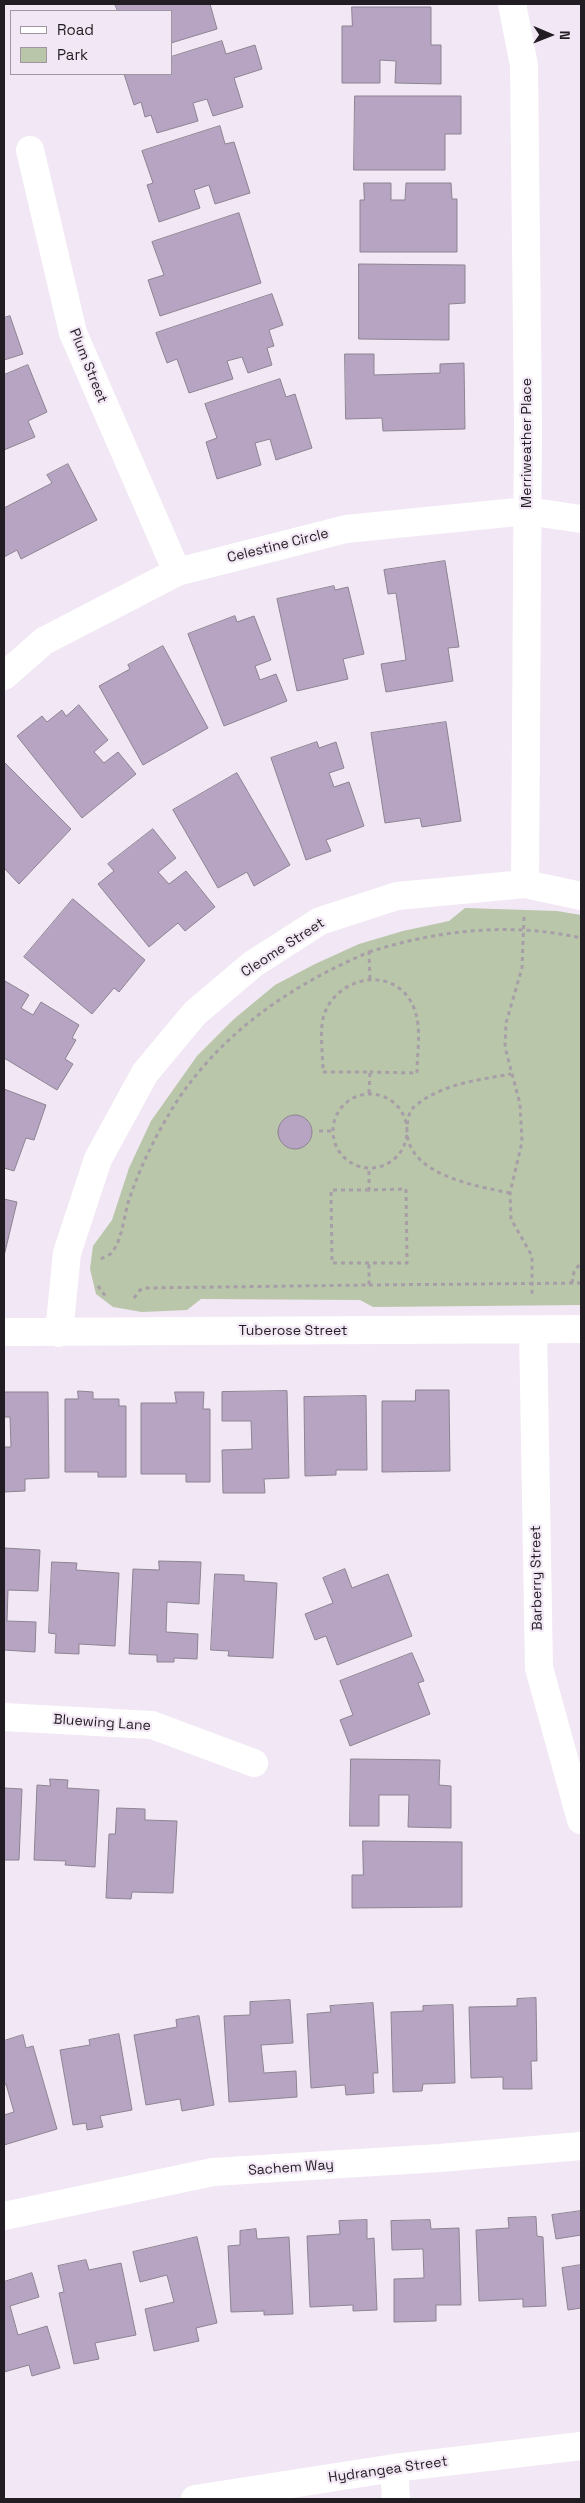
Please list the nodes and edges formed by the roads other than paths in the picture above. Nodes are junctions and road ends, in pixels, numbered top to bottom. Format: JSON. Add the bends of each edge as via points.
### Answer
{"nodes":[{"id":1,"x":512,"y":4,"type":"edge"},
{"id":2,"x":30,"y":150,"type":"dead end"},
{"id":3,"x":527,"y":511,"type":"junction"},
{"id":4,"x":581,"y":519,"type":"edge"},
{"id":5,"x":177,"y":572,"type":"junction"},
{"id":6,"x":4,"y":676,"type":"edge"},
{"id":7,"x":525,"y":884,"type":"junction"},
{"id":8,"x":581,"y":896,"type":"edge"},
{"id":9,"x":581,"y":1329,"type":"edge"},
{"id":10,"x":533,"y":1330,"type":"junction"},
{"id":11,"x":4,"y":1332,"type":"edge"},
{"id":12,"x":59,"y":1333,"type":"junction"},
{"id":13,"x":4,"y":1718,"type":"edge"},
{"id":14,"x":254,"y":1763,"type":"dead end"},
{"id":15,"x":581,"y":1820,"type":"edge"},
{"id":16,"x":581,"y":2146,"type":"edge"},
{"id":17,"x":4,"y":2216,"type":"edge"},
{"id":18,"x":581,"y":2446,"type":"edge"},
{"id":19,"x":394,"y":2468,"type":"junction"},
{"id":20,"x":195,"y":2499,"type":"edge"},
{"id":21,"x":396,"y":2499,"type":"edge"}],
"edges":[{"from":1,"to":3,"type":"street","name":"Merriweather Place","via":[[524,65]]},
{"from":2,"to":5,"type":"street","name":"Plum Street","via":[[72,333]]},
{"from":3,"to":4,"type":"street","name":"Celestine Circle"},
{"from":3,"to":5,"type":"street","name":"Celestine Circle","via":[[346,529]]},
{"from":3,"to":7,"type":"street","name":"Merriweather Place"},
{"from":5,"to":6,"type":"street","name":"Celestine Circle","via":[[44,641]]},
{"from":7,"to":8,"type":"street","name":"Cleome Street"},
{"from":7,"to":12,"type":"street","name":"Cleome Street","via":[[397,896],[320,921],[253,964],[195,1013],[145,1073],[98,1158],[67,1253]]},
{"from":9,"to":10,"type":"street","name":"Tuberose Street"},
{"from":10,"to":12,"type":"street","name":"Tuberose Street"},
{"from":10,"to":15,"type":"street","name":"Barberry Street","via":[[539,1668]]},
{"from":11,"to":12,"type":"street","name":"Tuberose Street"},
{"from":13,"to":14,"type":"street","name":"Bluewing Lane","via":[[152,1725]]},
{"from":16,"to":17,"type":"street","name":"Sachem Way","via":[[213,2172]]},
{"from":18,"to":19,"type":"street","name":"Hydrangea Street"},
{"from":19,"to":20,"type":"street","name":"Hydrangea Street"},
{"from":19,"to":21,"type":"street"}]}
